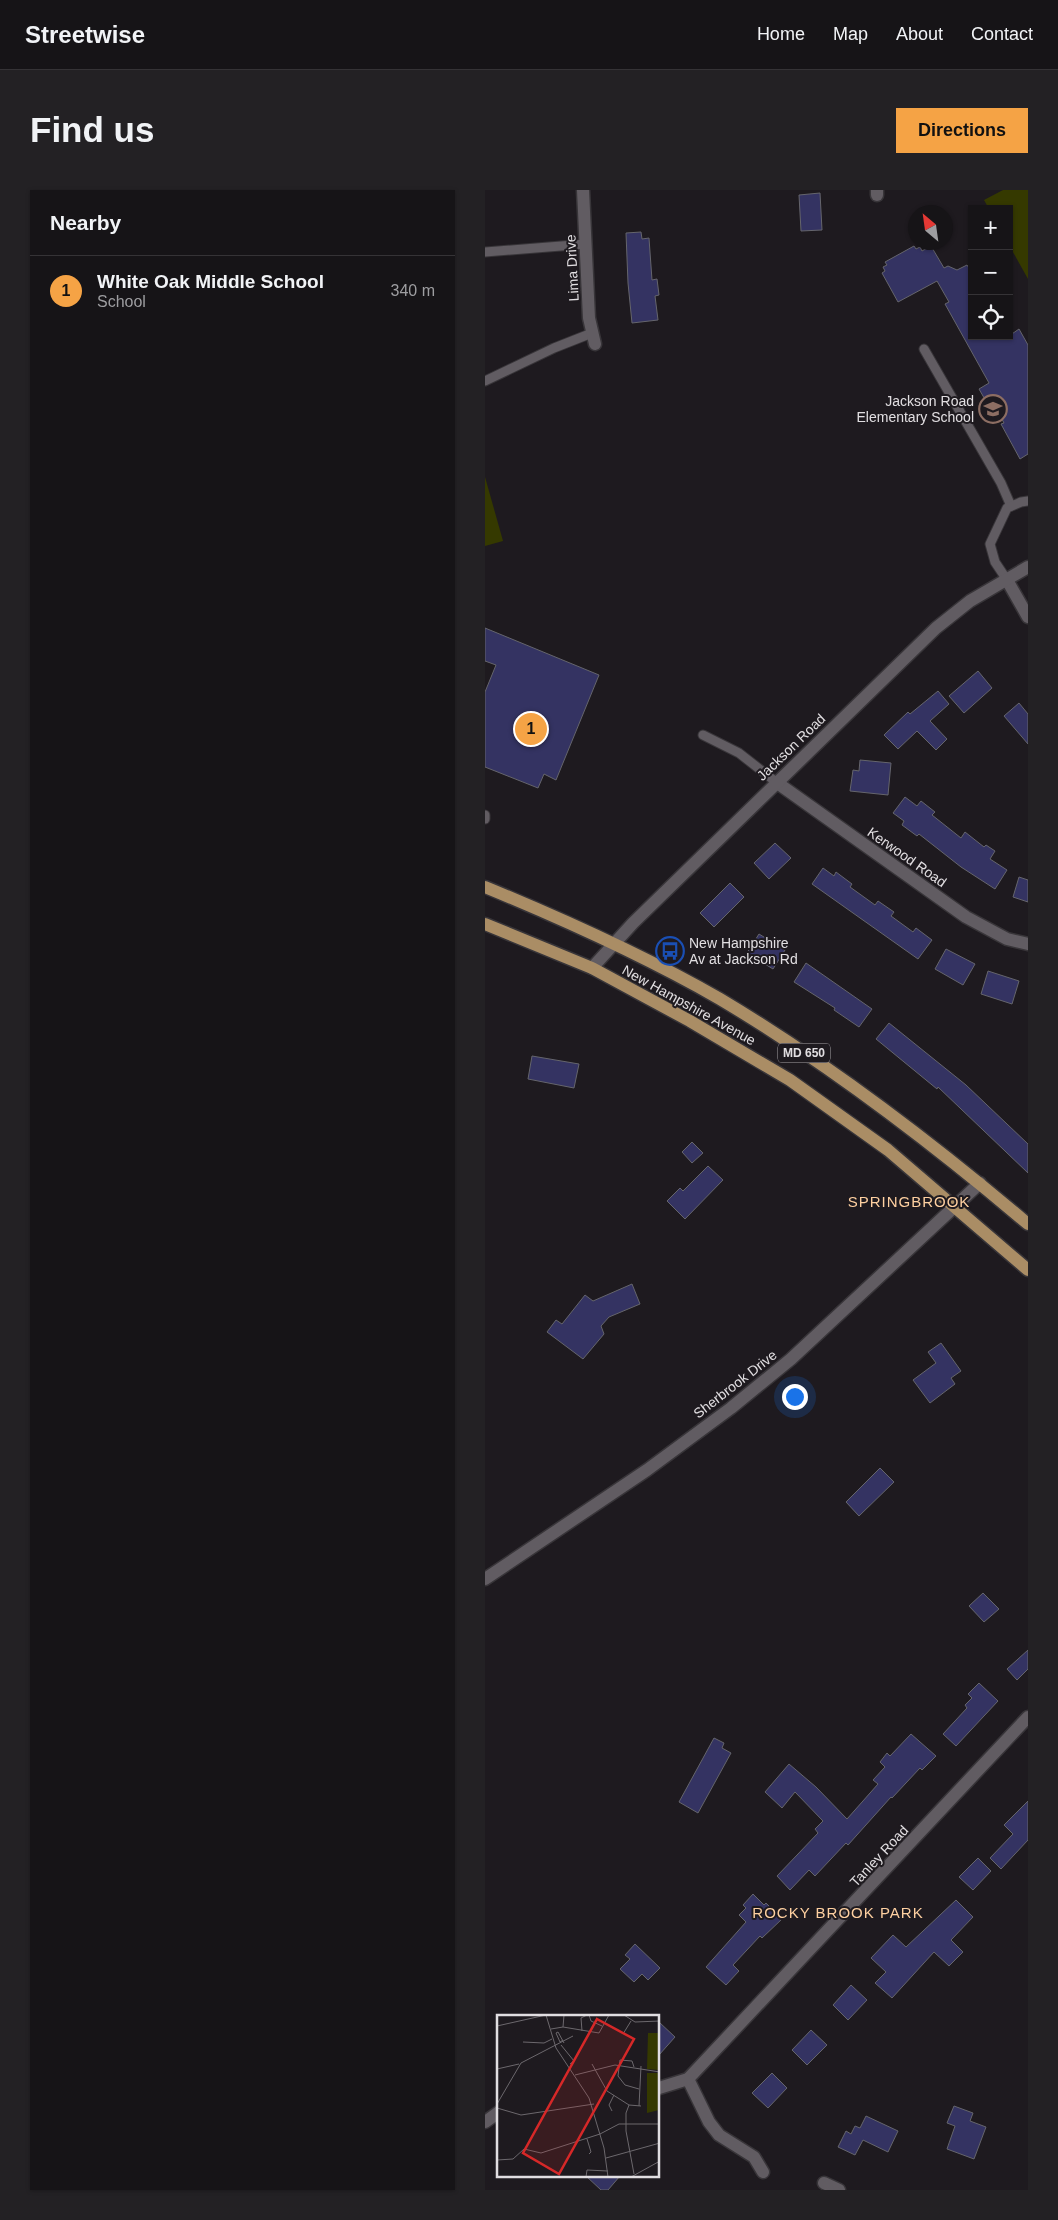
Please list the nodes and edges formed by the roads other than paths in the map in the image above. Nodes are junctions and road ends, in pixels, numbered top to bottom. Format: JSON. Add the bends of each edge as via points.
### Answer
{"nodes":[{"id":1,"x":583,"y":190,"type":"edge"},
{"id":2,"x":586,"y":244,"type":"junction"},
{"id":3,"x":485,"y":252,"type":"edge"},
{"id":4,"x":593,"y":339,"type":"joint"},
{"id":5,"x":924,"y":348,"type":"dead end"},
{"id":6,"x":485,"y":381,"type":"edge"},
{"id":7,"x":1028,"y":501,"type":"edge"},
{"id":8,"x":1011,"y":506,"type":"junction"},
{"id":9,"x":1028,"y":567,"type":"edge"},
{"id":10,"x":1007,"y":580,"type":"junction"},
{"id":11,"x":1028,"y":617,"type":"edge"},
{"id":12,"x":703,"y":735,"type":"dead end"},
{"id":13,"x":777,"y":782,"type":"junction"},
{"id":14,"x":485,"y":887,"type":"edge"},
{"id":15,"x":485,"y":924,"type":"edge"},
{"id":16,"x":614,"y":943,"type":"junction"},
{"id":17,"x":1028,"y":944,"type":"edge"},
{"id":18,"x":592,"y":968,"type":"junction"},
{"id":19,"x":980,"y":1183,"type":"junction"},
{"id":20,"x":955,"y":1206,"type":"junction"},
{"id":21,"x":1028,"y":1224,"type":"edge"},
{"id":22,"x":1028,"y":1270,"type":"edge"},
{"id":23,"x":485,"y":1579,"type":"edge"},
{"id":24,"x":1028,"y":1717,"type":"edge"},
{"id":25,"x":688,"y":2079,"type":"junction"},
{"id":26,"x":660,"y":2088,"type":"edge"},
{"id":27,"x":497,"y":2113,"type":"edge"},
{"id":28,"x":485,"y":2122,"type":"edge"},
{"id":29,"x":763,"y":2172,"type":"dead end"},
{"id":30,"x":824,"y":2182,"type":"dead end"},
{"id":31,"x":839,"y":2190,"type":"edge"}],
"edges":[{"from":1,"to":2,"type":"street","name":"Lima Drive"},
{"from":2,"to":3,"type":"lane"},
{"from":2,"to":4,"type":"street","name":"Lima Drive"},
{"from":4,"to":6,"type":"lane","via":[[554,348]]},
{"from":5,"to":8,"type":"lane"},
{"from":7,"to":8,"type":"lane"},
{"from":8,"to":10,"type":"lane","via":[[999,520],[990,544],[995,562]]},
{"from":9,"to":10,"type":"street","name":"Jackson Road"},
{"from":10,"to":11,"type":"street"},
{"from":10,"to":13,"type":"street","name":"Jackson Road","via":[[970,601],[936,628]]},
{"from":12,"to":13,"type":"lane","via":[[739,752]]},
{"from":13,"to":16,"type":"street","name":"Jackson Road"},
{"from":13,"to":17,"type":"street","name":"Kerwood Road","via":[[966,917],[1007,938]]},
{"from":14,"to":16,"type":"main road","name":"New Hampshire Avenue","number":"MD 650"},
{"from":15,"to":18,"type":"main road","name":"New Hampshire Avenue","number":"MD 650"},
{"from":16,"to":18,"type":"street","name":"Jackson Road"},
{"from":16,"to":19,"type":"main road","name":"New Hampshire Avenue","number":"MD 650","via":[[719,999],[811,1057]]},
{"from":18,"to":20,"type":"main road","name":"New Hampshire Avenue","number":"MD 650","via":[[790,1080],[888,1150]]},
{"from":19,"to":20,"type":"street","name":"Sherbrook Drive"},
{"from":19,"to":21,"type":"main road","name":"New Hampshire Avenue","number":"MD 650"},
{"from":20,"to":22,"type":"main road","name":"New Hampshire Avenue","number":"MD 650"},
{"from":20,"to":23,"type":"street","name":"Sherbrook Drive","via":[[791,1359],[731,1408],[647,1470]]},
{"from":24,"to":25,"type":"street","name":"Tanley Road"},
{"from":25,"to":26,"type":"street","name":"Tanley Road"},
{"from":25,"to":29,"type":"street","via":[[719,2135],[754,2157]]},
{"from":27,"to":28,"type":"street"},
{"from":30,"to":31,"type":"street"}]}
